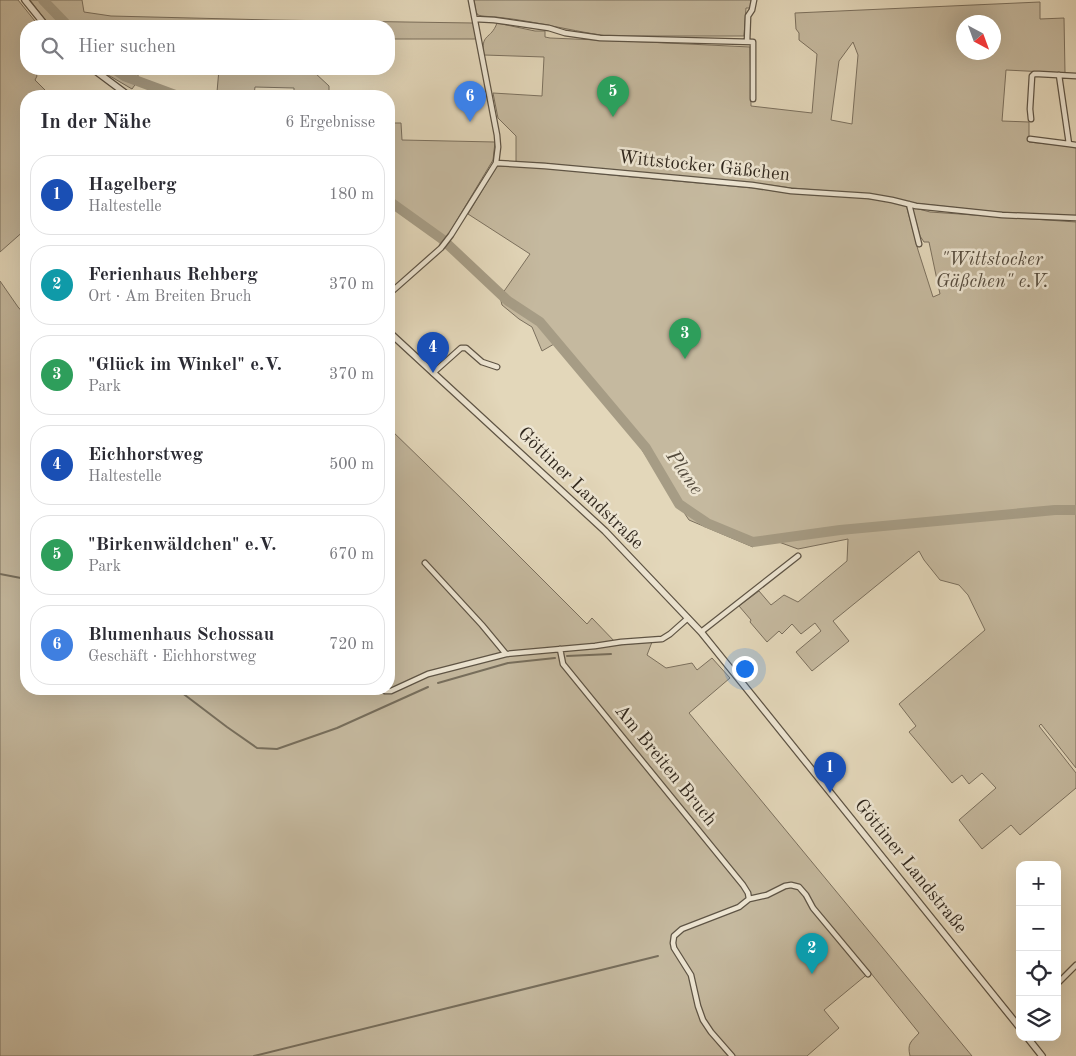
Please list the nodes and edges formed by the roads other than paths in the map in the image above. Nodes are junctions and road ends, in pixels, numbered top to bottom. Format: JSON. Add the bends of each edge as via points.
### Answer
{"nodes":[{"id":1,"x":25,"y":0,"type":"edge"},
{"id":2,"x":471,"y":0,"type":"edge"},
{"id":3,"x":754,"y":0,"type":"edge"},
{"id":4,"x":475,"y":19,"type":"junction"},
{"id":5,"x":41,"y":20,"type":"edge"},
{"id":6,"x":747,"y":42,"type":"junction"},
{"id":7,"x":1059,"y":74,"type":"junction"},
{"id":8,"x":100,"y":75,"type":"edge"},
{"id":9,"x":1076,"y":76,"type":"edge"},
{"id":10,"x":121,"y":90,"type":"edge"},
{"id":11,"x":753,"y":99,"type":"dead end"},
{"id":12,"x":1031,"y":119,"type":"dead end"},
{"id":13,"x":1030,"y":139,"type":"dead end"},
{"id":14,"x":1069,"y":144,"type":"junction"},
{"id":15,"x":1076,"y":145,"type":"edge"},
{"id":16,"x":496,"y":163,"type":"junction"},
{"id":17,"x":909,"y":204,"type":"junction"},
{"id":18,"x":1076,"y":218,"type":"edge"},
{"id":19,"x":919,"y":244,"type":"dead end"},
{"id":20,"x":395,"y":289,"type":"edge"},
{"id":21,"x":395,"y":338,"type":"edge"},
{"id":22,"x":497,"y":367,"type":"dead end"},
{"id":23,"x":433,"y":373,"type":"junction"},
{"id":24,"x":798,"y":556,"type":"dead end"},
{"id":25,"x":425,"y":563,"type":"dead end"},
{"id":26,"x":688,"y":618,"type":"junction"},
{"id":27,"x":701,"y":632,"type":"junction"},
{"id":28,"x":560,"y":650,"type":"junction"},
{"id":29,"x":506,"y":654,"type":"junction"},
{"id":30,"x":395,"y":689,"type":"edge"},
{"id":31,"x":749,"y":899,"type":"junction"},
{"id":32,"x":1076,"y":965,"type":"edge"},
{"id":33,"x":868,"y":974,"type":"dead end"},
{"id":34,"x":1061,"y":980,"type":"edge"},
{"id":35,"x":1016,"y":1021,"type":"edge"},
{"id":36,"x":1030,"y":1041,"type":"edge"},
{"id":37,"x":732,"y":1056,"type":"edge"},
{"id":38,"x":1042,"y":1056,"type":"edge"}],
"edges":[{"from":1,"to":5,"type":"street"},
{"from":2,"to":4,"type":"street"},
{"from":3,"to":6,"type":"street","via":[[748,16]]},
{"from":4,"to":6,"type":"street","via":[[600,38]]},
{"from":4,"to":16,"type":"street","via":[[497,135]]},
{"from":6,"to":11,"type":"street","via":[[753,42]]},
{"from":7,"to":9,"type":"street"},
{"from":7,"to":12,"type":"street","via":[[1032,76]]},
{"from":7,"to":14,"type":"street"},
{"from":8,"to":10,"type":"street"},
{"from":13,"to":14,"type":"street"},
{"from":14,"to":15,"type":"street"},
{"from":16,"to":17,"type":"street","name":"Wittstocker Gäßchen","via":[[869,196]]},
{"from":16,"to":20,"type":"street","via":[[441,248]]},
{"from":17,"to":18,"type":"street","name":"Wittstocker Gäßchen"},
{"from":17,"to":19,"type":"street"},
{"from":21,"to":23,"type":"street","name":"Göttiner Landstraße"},
{"from":22,"to":23,"type":"street","via":[[482,362],[466,348],[461,348]]},
{"from":23,"to":26,"type":"street","name":"Göttiner Landstraße","via":[[606,532]]},
{"from":24,"to":27,"type":"street"},
{"from":25,"to":29,"type":"street"},
{"from":26,"to":27,"type":"street","name":"Göttiner Landstraße"},
{"from":26,"to":28,"type":"street","via":[[662,639]]},
{"from":27,"to":35,"type":"street","name":"Göttiner Landstraße"},
{"from":28,"to":29,"type":"street"},
{"from":28,"to":31,"type":"street","name":"Am Breiten Bruch","via":[[563,664],[743,885]]},
{"from":29,"to":30,"type":"street","via":[[428,674]]},
{"from":31,"to":33,"type":"street","via":[[785,886],[798,887]]},
{"from":31,"to":37,"type":"street","via":[[739,907],[682,929],[673,939],[674,948],[692,979],[703,1020]]},
{"from":32,"to":34,"type":"street"},
{"from":36,"to":38,"type":"street"}]}
